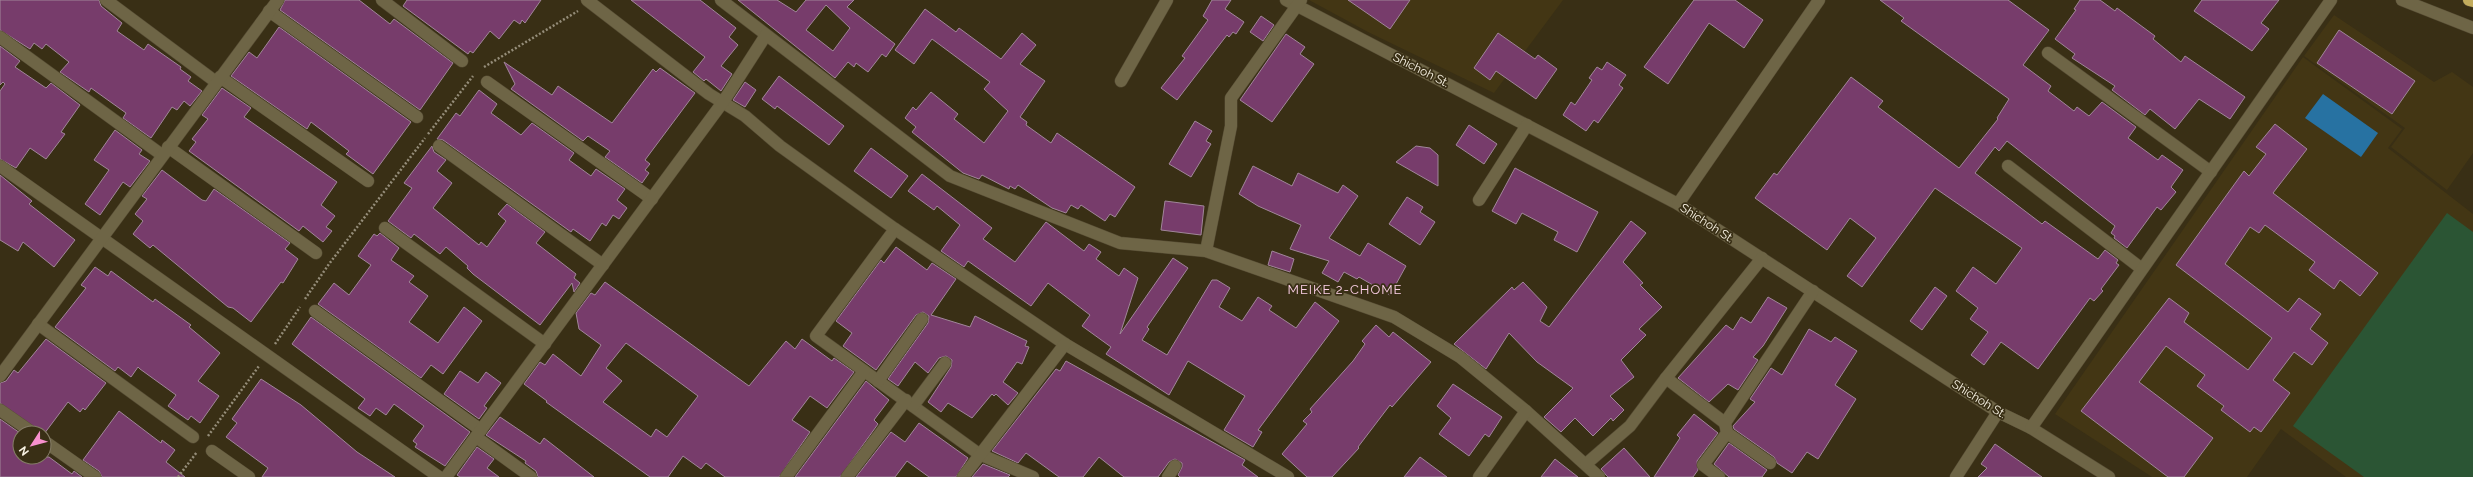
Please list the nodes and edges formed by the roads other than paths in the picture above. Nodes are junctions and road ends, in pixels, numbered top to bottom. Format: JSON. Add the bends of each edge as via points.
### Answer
{"nodes":[{"id":1,"x":106,"y":0,"type":"edge"},
{"id":2,"x":278,"y":0,"type":"edge"},
{"id":3,"x":382,"y":0,"type":"edge"},
{"id":4,"x":587,"y":0,"type":"edge"},
{"id":5,"x":721,"y":0,"type":"edge"},
{"id":6,"x":1167,"y":0,"type":"edge"},
{"id":7,"x":1819,"y":0,"type":"edge"},
{"id":8,"x":2331,"y":0,"type":"edge"},
{"id":9,"x":2402,"y":0,"type":"edge"},
{"id":10,"x":2469,"y":0,"type":"edge"},
{"id":11,"x":1295,"y":2,"type":"edge"},
{"id":12,"x":2473,"y":2,"type":"edge"},
{"id":13,"x":269,"y":11,"type":"junction"},
{"id":14,"x":2473,"y":28,"type":"edge"},
{"id":15,"x":766,"y":35,"type":"junction"},
{"id":16,"x":0,"y":37,"type":"edge"},
{"id":17,"x":2048,"y":53,"type":"dead end"},
{"id":18,"x":462,"y":61,"type":"dead end"},
{"id":19,"x":218,"y":80,"type":"junction"},
{"id":20,"x":1121,"y":81,"type":"dead end"},
{"id":21,"x":487,"y":82,"type":"dead end"},
{"id":22,"x":723,"y":102,"type":"junction"},
{"id":23,"x":417,"y":117,"type":"dead end"},
{"id":24,"x":1527,"y":125,"type":"junction"},
{"id":25,"x":439,"y":146,"type":"dead end"},
{"id":26,"x":165,"y":151,"type":"junction"},
{"id":27,"x":0,"y":166,"type":"edge"},
{"id":28,"x":2008,"y":166,"type":"dead end"},
{"id":29,"x":2211,"y":172,"type":"junction"},
{"id":30,"x":368,"y":181,"type":"dead end"},
{"id":31,"x":652,"y":199,"type":"junction"},
{"id":32,"x":1479,"y":200,"type":"dead end"},
{"id":33,"x":1678,"y":204,"type":"junction"},
{"id":34,"x":385,"y":228,"type":"dead end"},
{"id":35,"x":895,"y":229,"type":"junction"},
{"id":36,"x":102,"y":236,"type":"junction"},
{"id":37,"x":1206,"y":251,"type":"junction"},
{"id":38,"x":316,"y":253,"type":"dead end"},
{"id":39,"x":1762,"y":258,"type":"junction"},
{"id":40,"x":603,"y":265,"type":"junction"},
{"id":41,"x":2142,"y":269,"type":"junction"},
{"id":42,"x":1813,"y":291,"type":"junction"},
{"id":43,"x":315,"y":311,"type":"dead end"},
{"id":44,"x":922,"y":319,"type":"dead end"},
{"id":45,"x":38,"y":324,"type":"junction"},
{"id":46,"x":545,"y":344,"type":"junction"},
{"id":47,"x":1065,"y":344,"type":"junction"},
{"id":48,"x":944,"y":363,"type":"dead end"},
{"id":49,"x":864,"y":371,"type":"junction"},
{"id":50,"x":0,"y":376,"type":"edge"},
{"id":51,"x":1666,"y":378,"type":"junction"},
{"id":52,"x":878,"y":380,"type":"junction"},
{"id":53,"x":909,"y":403,"type":"junction"},
{"id":54,"x":0,"y":410,"type":"edge"},
{"id":55,"x":1526,"y":411,"type":"junction"},
{"id":56,"x":1998,"y":412,"type":"junction"},
{"id":57,"x":22,"y":425,"type":"edge"},
{"id":58,"x":1726,"y":428,"type":"junction"},
{"id":59,"x":2031,"y":428,"type":"junction"},
{"id":60,"x":478,"y":434,"type":"junction"},
{"id":61,"x":193,"y":437,"type":"dead end"},
{"id":62,"x":52,"y":447,"type":"edge"},
{"id":63,"x":212,"y":451,"type":"dead end"},
{"id":64,"x":979,"y":454,"type":"junction"},
{"id":65,"x":1770,"y":463,"type":"dead end"},
{"id":66,"x":1586,"y":464,"type":"junction"},
{"id":67,"x":1175,"y":466,"type":"dead end"},
{"id":68,"x":95,"y":477,"type":"edge"},
{"id":69,"x":249,"y":477,"type":"edge"},
{"id":70,"x":439,"y":477,"type":"edge"},
{"id":71,"x":446,"y":477,"type":"edge"},
{"id":72,"x":531,"y":477,"type":"edge"},
{"id":73,"x":786,"y":477,"type":"edge"},
{"id":74,"x":847,"y":477,"type":"edge"},
{"id":75,"x":963,"y":477,"type":"edge"},
{"id":76,"x":1033,"y":477,"type":"edge"},
{"id":77,"x":1168,"y":477,"type":"edge"},
{"id":78,"x":1288,"y":477,"type":"edge"},
{"id":79,"x":1479,"y":477,"type":"edge"},
{"id":80,"x":1599,"y":477,"type":"edge"},
{"id":81,"x":1719,"y":477,"type":"edge"},
{"id":82,"x":1956,"y":477,"type":"edge"},
{"id":83,"x":2109,"y":477,"type":"edge"}],
"edges":[{"from":1,"to":19,"type":"street"},
{"from":2,"to":13,"type":"street"},
{"from":3,"to":18,"type":"street"},
{"from":4,"to":22,"type":"street"},
{"from":5,"to":15,"type":"street"},
{"from":6,"to":20,"type":"street"},
{"from":7,"to":33,"type":"street"},
{"from":8,"to":29,"type":"street"},
{"from":9,"to":14,"type":"street"},
{"from":10,"to":12,"type":"highway"},
{"from":11,"to":24,"type":"street","name":"Shichoh St."},
{"from":11,"to":37,"type":"street","via":[[1231,98],[1230,126]]},
{"from":13,"to":19,"type":"street"},
{"from":13,"to":23,"type":"street"},
{"from":15,"to":22,"type":"street"},
{"from":15,"to":37,"type":"street","via":[[950,176],[1120,244]]},
{"from":16,"to":26,"type":"street"},
{"from":17,"to":29,"type":"street"},
{"from":19,"to":26,"type":"street"},
{"from":19,"to":30,"type":"street"},
{"from":21,"to":31,"type":"street"},
{"from":22,"to":31,"type":"street"},
{"from":22,"to":35,"type":"street"},
{"from":24,"to":32,"type":"street"},
{"from":24,"to":33,"type":"street","name":"Shichoh St."},
{"from":25,"to":40,"type":"street"},
{"from":26,"to":36,"type":"street"},
{"from":26,"to":38,"type":"street"},
{"from":27,"to":36,"type":"street"},
{"from":28,"to":41,"type":"street"},
{"from":29,"to":41,"type":"street"},
{"from":31,"to":40,"type":"street"},
{"from":33,"to":39,"type":"street","name":"Shichoh St."},
{"from":34,"to":46,"type":"street"},
{"from":35,"to":47,"type":"street"},
{"from":35,"to":49,"type":"street","via":[[816,336]]},
{"from":36,"to":45,"type":"street"},
{"from":36,"to":70,"type":"street"},
{"from":37,"to":55,"type":"street","via":[[1394,317],[1460,357]]},
{"from":39,"to":42,"type":"street","name":"Shichoh St."},
{"from":39,"to":51,"type":"street"},
{"from":40,"to":46,"type":"street"},
{"from":41,"to":59,"type":"street"},
{"from":42,"to":56,"type":"street","name":"Shichoh St."},
{"from":42,"to":58,"type":"street"},
{"from":43,"to":60,"type":"street"},
{"from":44,"to":52,"type":"street"},
{"from":45,"to":50,"type":"street"},
{"from":45,"to":61,"type":"street"},
{"from":46,"to":60,"type":"street"},
{"from":47,"to":64,"type":"street"},
{"from":47,"to":78,"type":"street"},
{"from":48,"to":53,"type":"street"},
{"from":49,"to":52,"type":"street"},
{"from":49,"to":73,"type":"street"},
{"from":51,"to":58,"type":"street"},
{"from":51,"to":66,"type":"street","via":[[1630,426]]},
{"from":52,"to":53,"type":"street"},
{"from":53,"to":64,"type":"street"},
{"from":53,"to":74,"type":"street"},
{"from":54,"to":57,"type":"street"},
{"from":55,"to":66,"type":"street"},
{"from":55,"to":79,"type":"street"},
{"from":56,"to":59,"type":"street","name":"Shichoh St."},
{"from":56,"to":82,"type":"street"},
{"from":58,"to":65,"type":"street"},
{"from":58,"to":81,"type":"street","via":[[1703,465]]},
{"from":59,"to":83,"type":"street","name":"Shichoh St."},
{"from":60,"to":71,"type":"street"},
{"from":60,"to":72,"type":"street"},
{"from":62,"to":68,"type":"street"},
{"from":63,"to":69,"type":"street"},
{"from":64,"to":75,"type":"street"},
{"from":64,"to":76,"type":"street"},
{"from":66,"to":80,"type":"street"},
{"from":67,"to":77,"type":"street"}]}
